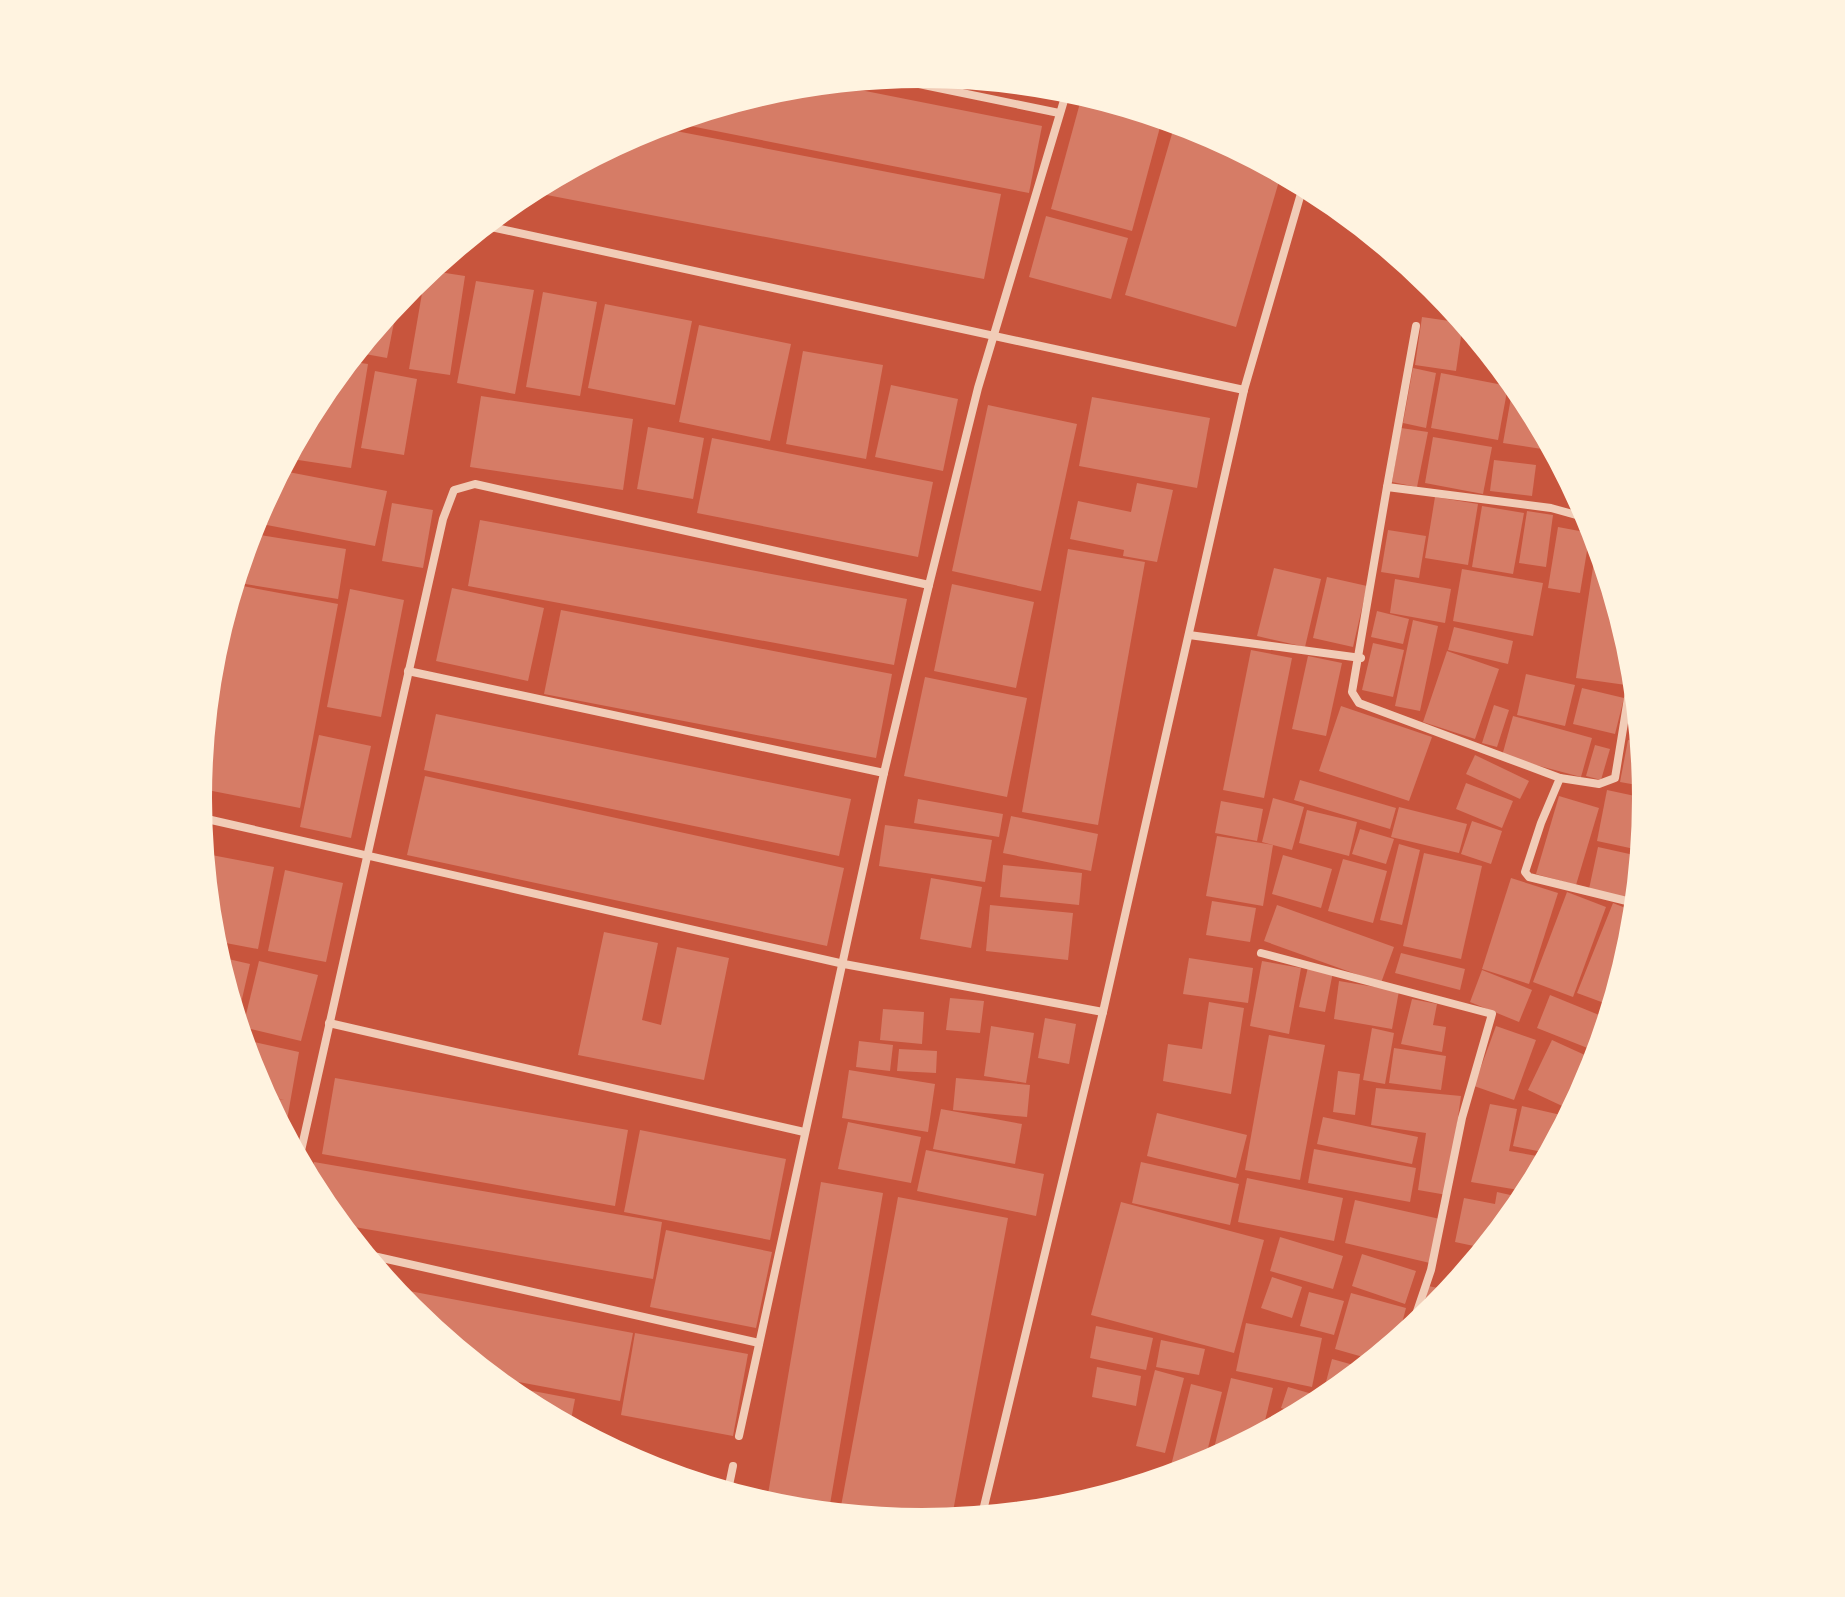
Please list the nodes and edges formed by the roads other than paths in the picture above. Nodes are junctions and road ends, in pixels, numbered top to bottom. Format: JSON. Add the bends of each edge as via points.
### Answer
{"nodes":[{"id":1,"x":930,"y":86,"type":"edge"},
{"id":2,"x":1063,"y":100,"type":"edge"},
{"id":3,"x":1059,"y":113,"type":"junction"},
{"id":4,"x":1301,"y":195,"type":"edge"},
{"id":5,"x":496,"y":228,"type":"edge"},
{"id":6,"x":1416,"y":326,"type":"dead end"},
{"id":7,"x":994,"y":335,"type":"junction"},
{"id":8,"x":1244,"y":390,"type":"junction"},
{"id":9,"x":1387,"y":487,"type":"junction"},
{"id":10,"x":1576,"y":515,"type":"edge"},
{"id":11,"x":929,"y":585,"type":"junction"},
{"id":12,"x":1189,"y":635,"type":"junction"},
{"id":13,"x":1361,"y":658,"type":"junction"},
{"id":14,"x":408,"y":671,"type":"junction"},
{"id":15,"x":1628,"y":699,"type":"edge"},
{"id":16,"x":884,"y":773,"type":"junction"},
{"id":17,"x":1560,"y":778,"type":"junction"},
{"id":18,"x":211,"y":820,"type":"edge"},
{"id":19,"x":368,"y":858,"type":"junction"},
{"id":20,"x":1627,"y":901,"type":"edge"},
{"id":21,"x":1261,"y":953,"type":"dead end"},
{"id":22,"x":844,"y":964,"type":"junction"},
{"id":23,"x":1103,"y":1012,"type":"junction"},
{"id":24,"x":329,"y":1023,"type":"junction"},
{"id":25,"x":804,"y":1132,"type":"junction"},
{"id":26,"x":301,"y":1148,"type":"edge"},
{"id":27,"x":378,"y":1257,"type":"edge"},
{"id":28,"x":1417,"y":1310,"type":"edge"},
{"id":29,"x":759,"y":1343,"type":"junction"},
{"id":30,"x":739,"y":1436,"type":"dead end"},
{"id":31,"x":733,"y":1466,"type":"dead end"},
{"id":32,"x":729,"y":1484,"type":"edge"},
{"id":33,"x":984,"y":1508,"type":"edge"}],
"edges":[{"from":1,"to":3,"type":"street"},
{"from":2,"to":3,"type":"street"},
{"from":3,"to":7,"type":"street"},
{"from":4,"to":8,"type":"street"},
{"from":5,"to":7,"type":"street"},
{"from":6,"to":9,"type":"street"},
{"from":7,"to":8,"type":"street"},
{"from":7,"to":11,"type":"street"},
{"from":8,"to":12,"type":"street"},
{"from":9,"to":10,"type":"street"},
{"from":9,"to":13,"type":"street"},
{"from":11,"to":14,"type":"street","via":[[475,484],[454,490],[443,519]]},
{"from":11,"to":16,"type":"street"},
{"from":12,"to":13,"type":"street"},
{"from":12,"to":23,"type":"street"},
{"from":13,"to":17,"type":"street","via":[[1352,692],[1359,703]]},
{"from":14,"to":16,"type":"street"},
{"from":14,"to":19,"type":"street"},
{"from":15,"to":17,"type":"street","via":[[1615,778],[1599,784]]},
{"from":16,"to":22,"type":"street"},
{"from":17,"to":20,"type":"street","via":[[1525,872]]},
{"from":18,"to":19,"type":"street"},
{"from":19,"to":22,"type":"street"},
{"from":19,"to":24,"type":"street"},
{"from":21,"to":28,"type":"street","via":[[1492,1014]]},
{"from":22,"to":23,"type":"street"},
{"from":22,"to":25,"type":"street"},
{"from":23,"to":33,"type":"street"},
{"from":24,"to":25,"type":"street"},
{"from":24,"to":26,"type":"street"},
{"from":25,"to":29,"type":"street"},
{"from":27,"to":29,"type":"street"},
{"from":29,"to":30,"type":"street"},
{"from":31,"to":32,"type":"street"}]}
